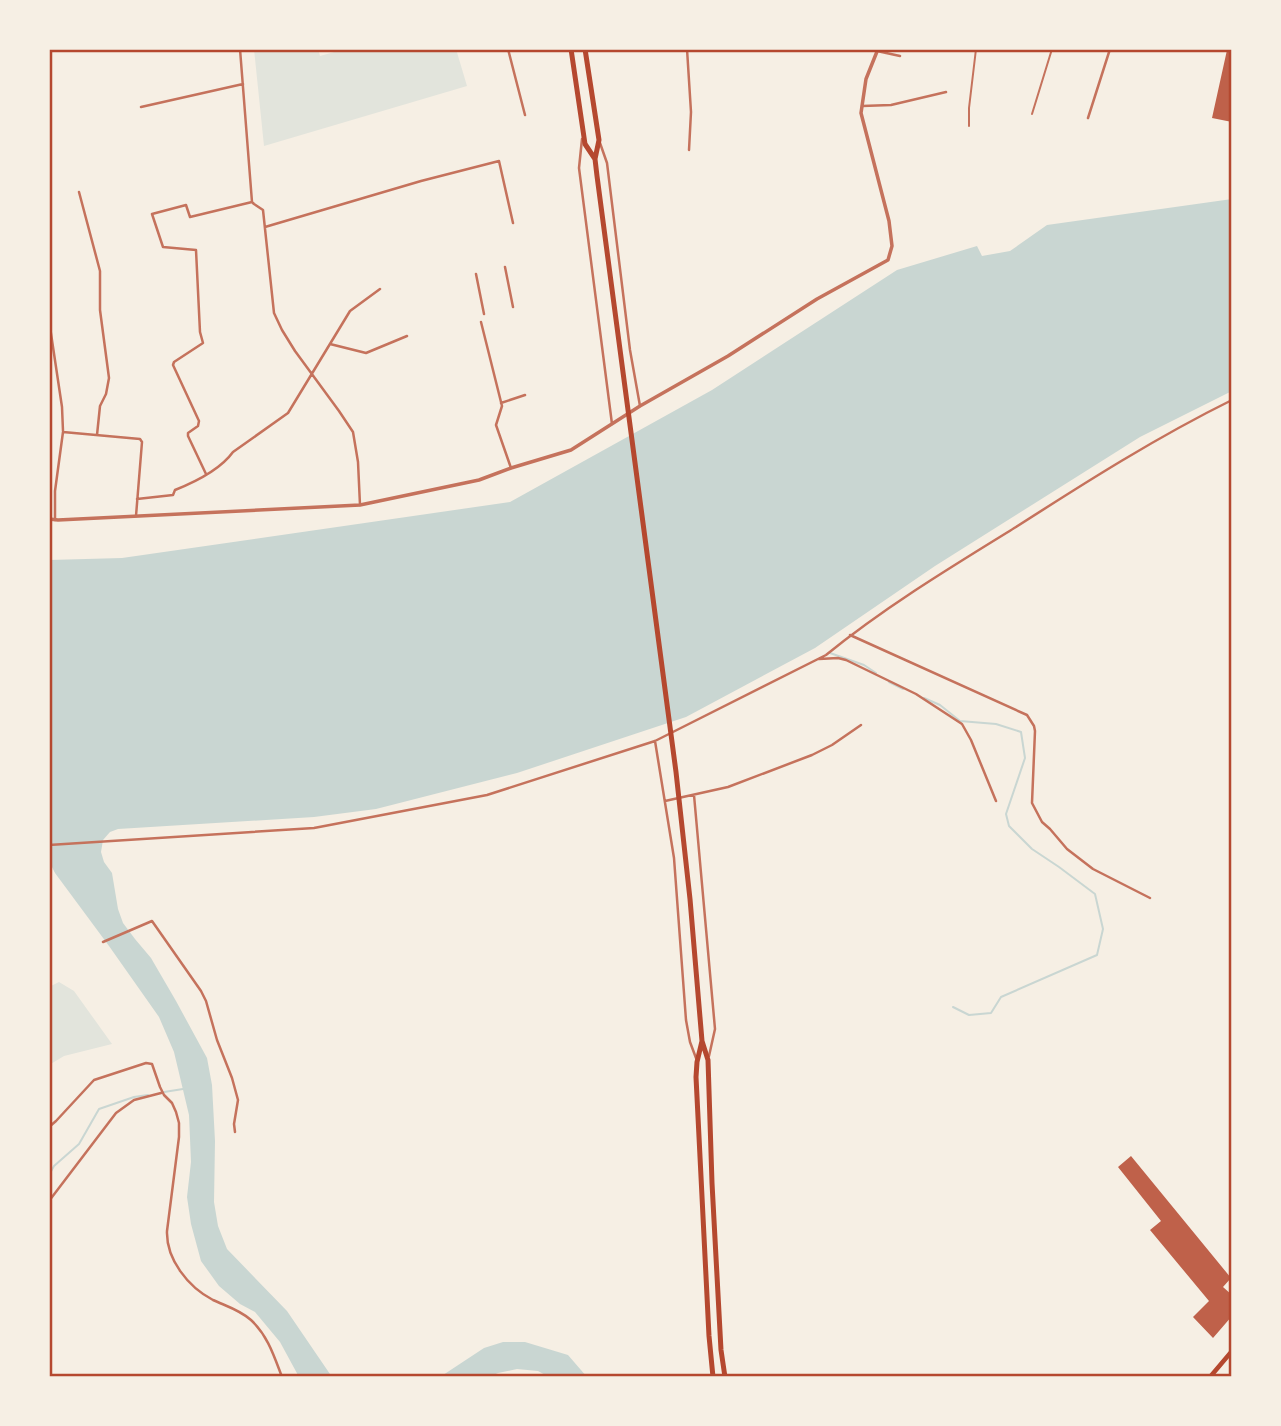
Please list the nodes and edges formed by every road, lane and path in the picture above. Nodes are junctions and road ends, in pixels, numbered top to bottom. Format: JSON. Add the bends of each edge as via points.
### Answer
{"nodes":[{"id":1,"x":240,"y":49,"type":"edge"},
{"id":2,"x":509,"y":49,"type":"edge"},
{"id":3,"x":571,"y":49,"type":"edge"},
{"id":4,"x":585,"y":49,"type":"edge"},
{"id":5,"x":687,"y":49,"type":"edge"},
{"id":6,"x":975,"y":49,"type":"edge"},
{"id":7,"x":1052,"y":49,"type":"edge"},
{"id":8,"x":1110,"y":49,"type":"edge"},
{"id":9,"x":877,"y":50,"type":"edge"},
{"id":10,"x":900,"y":56,"type":"dead end"},
{"id":11,"x":243,"y":84,"type":"junction"},
{"id":12,"x":946,"y":92,"type":"dead end"},
{"id":13,"x":862,"y":106,"type":"junction"},
{"id":14,"x":141,"y":107,"type":"dead end"},
{"id":15,"x":1032,"y":114,"type":"dead end"},
{"id":16,"x":526,"y":115,"type":"dead end"},
{"id":17,"x":1088,"y":118,"type":"dead end"},
{"id":18,"x":969,"y":125,"type":"dead end"},
{"id":19,"x":583,"y":132,"type":"junction"},
{"id":20,"x":598,"y":140,"type":"junction"},
{"id":21,"x":689,"y":150,"type":"dead end"},
{"id":22,"x":595,"y":159,"type":"junction"},
{"id":23,"x":79,"y":192,"type":"dead end"},
{"id":24,"x":252,"y":201,"type":"junction"},
{"id":25,"x":513,"y":223,"type":"dead end"},
{"id":26,"x":265,"y":228,"type":"junction"},
{"id":27,"x":505,"y":267,"type":"dead end"},
{"id":28,"x":476,"y":274,"type":"dead end"},
{"id":29,"x":380,"y":289,"type":"dead end"},
{"id":30,"x":513,"y":307,"type":"dead end"},
{"id":31,"x":484,"y":314,"type":"dead end"},
{"id":32,"x":481,"y":322,"type":"dead end"},
{"id":33,"x":50,"y":327,"type":"edge"},
{"id":34,"x":408,"y":336,"type":"dead end"},
{"id":35,"x":330,"y":344,"type":"junction"},
{"id":36,"x":311,"y":375,"type":"junction"},
{"id":37,"x":526,"y":395,"type":"dead end"},
{"id":38,"x":1232,"y":400,"type":"edge"},
{"id":39,"x":501,"y":403,"type":"junction"},
{"id":40,"x":640,"y":406,"type":"junction"},
{"id":41,"x":612,"y":425,"type":"junction"},
{"id":42,"x":63,"y":432,"type":"junction"},
{"id":43,"x":97,"y":435,"type":"junction"},
{"id":44,"x":511,"y":468,"type":"junction"},
{"id":45,"x":206,"y":474,"type":"junction"},
{"id":46,"x":137,"y":499,"type":"junction"},
{"id":47,"x":359,"y":505,"type":"junction"},
{"id":48,"x":136,"y":516,"type":"junction"},
{"id":49,"x":49,"y":519,"type":"edge"},
{"id":50,"x":55,"y":520,"type":"junction"},
{"id":51,"x":850,"y":635,"type":"junction"},
{"id":52,"x":816,"y":660,"type":"junction"},
{"id":53,"x":861,"y":725,"type":"dead end"},
{"id":54,"x":655,"y":741,"type":"junction"},
{"id":55,"x":694,"y":795,"type":"junction"},
{"id":56,"x":665,"y":801,"type":"junction"},
{"id":57,"x":996,"y":801,"type":"dead end"},
{"id":58,"x":49,"y":845,"type":"edge"},
{"id":59,"x":1150,"y":898,"type":"dead end"},
{"id":60,"x":103,"y":942,"type":"dead end"},
{"id":61,"x":702,"y":1041,"type":"junction"},
{"id":62,"x":708,"y":1060,"type":"junction"},
{"id":63,"x":697,"y":1062,"type":"junction"},
{"id":64,"x":163,"y":1093,"type":"junction"},
{"id":65,"x":49,"y":1127,"type":"edge"},
{"id":66,"x":235,"y":1132,"type":"dead end"},
{"id":67,"x":712,"y":1183,"type":"junction"},
{"id":68,"x":700,"y":1184,"type":"junction"},
{"id":69,"x":49,"y":1201,"type":"edge"},
{"id":70,"x":1232,"y":1351,"type":"edge"},
{"id":71,"x":282,"y":1377,"type":"edge"},
{"id":72,"x":713,"y":1377,"type":"edge"},
{"id":73,"x":725,"y":1377,"type":"edge"},
{"id":74,"x":1210,"y":1377,"type":"edge"}],
"edges":[{"from":1,"to":11,"type":"street"},
{"from":2,"to":16,"type":"street"},
{"from":3,"to":19,"type":"highway"},
{"from":4,"to":20,"type":"highway"},
{"from":5,"to":21,"type":"street"},
{"from":6,"to":18,"type":"lane"},
{"from":7,"to":15,"type":"lane"},
{"from":8,"to":17,"type":"street"},
{"from":9,"to":10,"type":"street"},
{"from":9,"to":13,"type":"street"},
{"from":11,"to":14,"type":"street"},
{"from":11,"to":24,"type":"street"},
{"from":12,"to":13,"type":"street","via":[[891,105]]},
{"from":13,"to":40,"type":"street","via":[[890,229],[888,260]]},
{"from":19,"to":22,"type":"highway"},
{"from":19,"to":41,"type":"street","via":[[579,168]]},
{"from":20,"to":22,"type":"highway"},
{"from":20,"to":40,"type":"street","via":[[607,163]]},
{"from":22,"to":61,"type":"highway","via":[[676,772]]},
{"from":23,"to":43,"type":"street","via":[[100,271],[109,378]]},
{"from":24,"to":26,"type":"street","via":[[263,210]]},
{"from":24,"to":45,"type":"street","via":[[190,216],[186,205],[152,214],[163,247],[197,250],[203,343],[173,365],[199,421],[188,436]]},
{"from":25,"to":26,"type":"street","via":[[499,161]]},
{"from":26,"to":36,"type":"street","via":[[275,313]]},
{"from":27,"to":30,"type":"street"},
{"from":28,"to":31,"type":"street"},
{"from":29,"to":35,"type":"street","via":[[350,311]]},
{"from":32,"to":39,"type":"street"},
{"from":33,"to":42,"type":"street"},
{"from":34,"to":35,"type":"street","via":[[366,353]]},
{"from":35,"to":36,"type":"street"},
{"from":36,"to":45,"type":"street","via":[[288,413]]},
{"from":36,"to":47,"type":"street","via":[[353,432]]},
{"from":37,"to":39,"type":"street"},
{"from":38,"to":51,"type":"street","via":[[1094,477]]},
{"from":39,"to":44,"type":"street","via":[[496,425]]},
{"from":40,"to":41,"type":"street"},
{"from":41,"to":44,"type":"street","via":[[570,450]]},
{"from":42,"to":43,"type":"street"},
{"from":42,"to":50,"type":"street"},
{"from":43,"to":46,"type":"street","via":[[142,442]]},
{"from":44,"to":47,"type":"street","via":[[479,480]]},
{"from":45,"to":46,"type":"street","via":[[173,495]]},
{"from":46,"to":48,"type":"street"},
{"from":47,"to":48,"type":"street"},
{"from":48,"to":50,"type":"street"},
{"from":49,"to":50,"type":"street"},
{"from":51,"to":52,"type":"street"},
{"from":51,"to":59,"type":"street","via":[[1027,715],[1035,731],[1032,803],[1042,822],[1093,869]]},
{"from":52,"to":54,"type":"street"},
{"from":52,"to":57,"type":"street","via":[[846,660],[916,694],[962,724]]},
{"from":53,"to":55,"type":"street","via":[[812,755]]},
{"from":54,"to":56,"type":"street"},
{"from":54,"to":58,"type":"street","via":[[486,795],[314,828]]},
{"from":55,"to":56,"type":"street"},
{"from":55,"to":62,"type":"street","via":[[715,1029]]},
{"from":56,"to":63,"type":"street","via":[[674,858],[686,1020]]},
{"from":60,"to":66,"type":"street","via":[[152,921],[201,991],[239,1102]]},
{"from":61,"to":62,"type":"highway"},
{"from":61,"to":63,"type":"highway"},
{"from":62,"to":67,"type":"highway"},
{"from":63,"to":68,"type":"highway"},
{"from":64,"to":65,"type":"street","via":[[152,1064],[123,1069],[94,1080]]},
{"from":64,"to":69,"type":"street","via":[[134,1100],[116,1113]]},
{"from":64,"to":71,"type":"street","via":[[179,1123],[166,1241],[169,1252],[186,1278],[205,1295],[242,1314],[262,1332]]},
{"from":67,"to":68,"type":"highway"},
{"from":67,"to":73,"type":"highway"},
{"from":68,"to":72,"type":"highway"},
{"from":70,"to":74,"type":"main road"}]}
